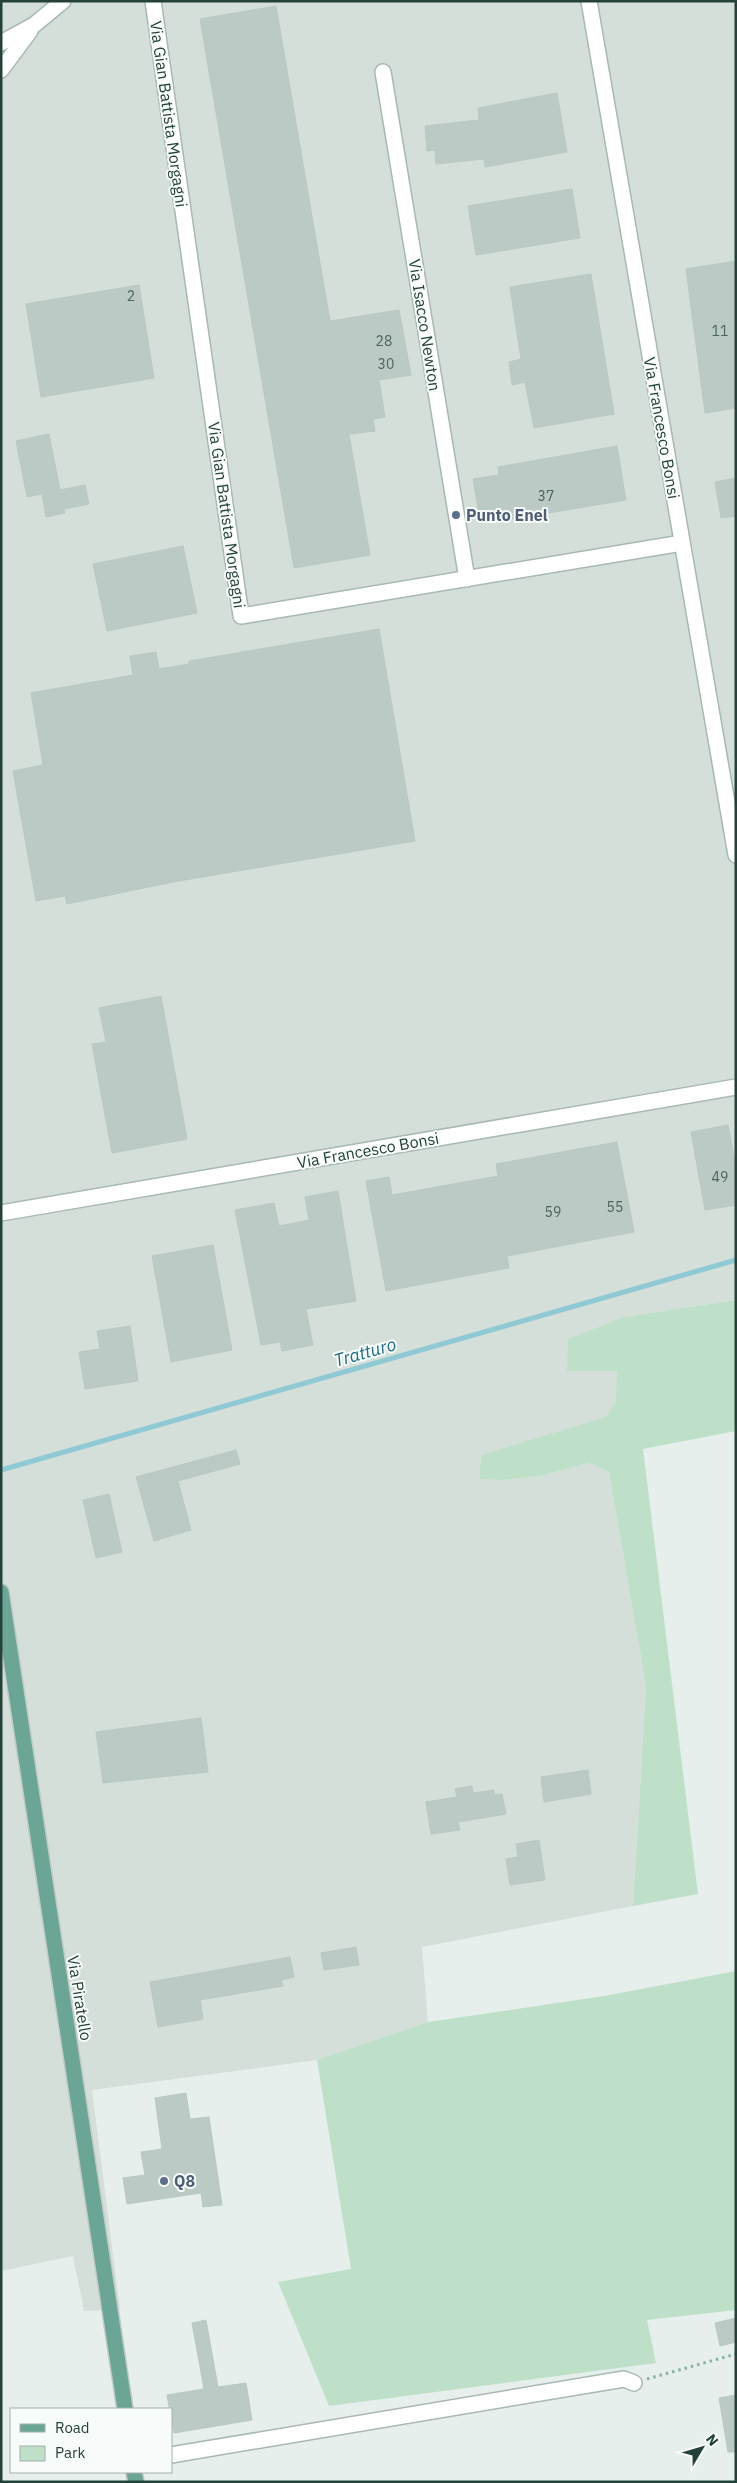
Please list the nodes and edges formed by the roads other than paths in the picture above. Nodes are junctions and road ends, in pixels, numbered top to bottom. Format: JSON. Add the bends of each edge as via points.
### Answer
{"nodes":[{"id":1,"x":62,"y":1,"type":"edge"},
{"id":2,"x":153,"y":1,"type":"edge"},
{"id":3,"x":589,"y":1,"type":"edge"},
{"id":4,"x":34,"y":25,"type":"junction"},
{"id":5,"x":1,"y":43,"type":"edge"},
{"id":6,"x":1,"y":70,"type":"edge"},
{"id":7,"x":383,"y":72,"type":"dead end"},
{"id":8,"x":682,"y":543,"type":"junction"},
{"id":9,"x":467,"y":579,"type":"junction"},
{"id":10,"x":730,"y":781,"type":"edge"},
{"id":11,"x":736,"y":855,"type":"edge"},
{"id":12,"x":736,"y":1087,"type":"edge"},
{"id":13,"x":1,"y":1213,"type":"edge"},
{"id":14,"x":1,"y":1592,"type":"edge"},
{"id":15,"x":634,"y":2383,"type":"road end"},
{"id":16,"x":125,"y":2408,"type":"edge"},
{"id":17,"x":172,"y":2455,"type":"edge"}],
"edges":[{"from":1,"to":4,"type":"street"},
{"from":2,"to":9,"type":"street","name":"Via Gian Battista Morgagni","via":[[241,616]]},
{"from":3,"to":8,"type":"street","name":"Via Francesco Bonsi"},
{"from":4,"to":5,"type":"street"},
{"from":4,"to":6,"type":"street"},
{"from":7,"to":9,"type":"street","name":"Via Isacco Newton"},
{"from":8,"to":9,"type":"street","name":"Via Gian Battista Morgagni"},
{"from":8,"to":10,"type":"street","name":"Via Francesco Bonsi"},
{"from":10,"to":11,"type":"street","name":"Via Francesco Bonsi"},
{"from":12,"to":13,"type":"street","name":"Via Francesco Bonsi"},
{"from":14,"to":16,"type":"main road","name":"Via Piratello"},
{"from":15,"to":17,"type":"street","via":[[624,2380]]}]}
